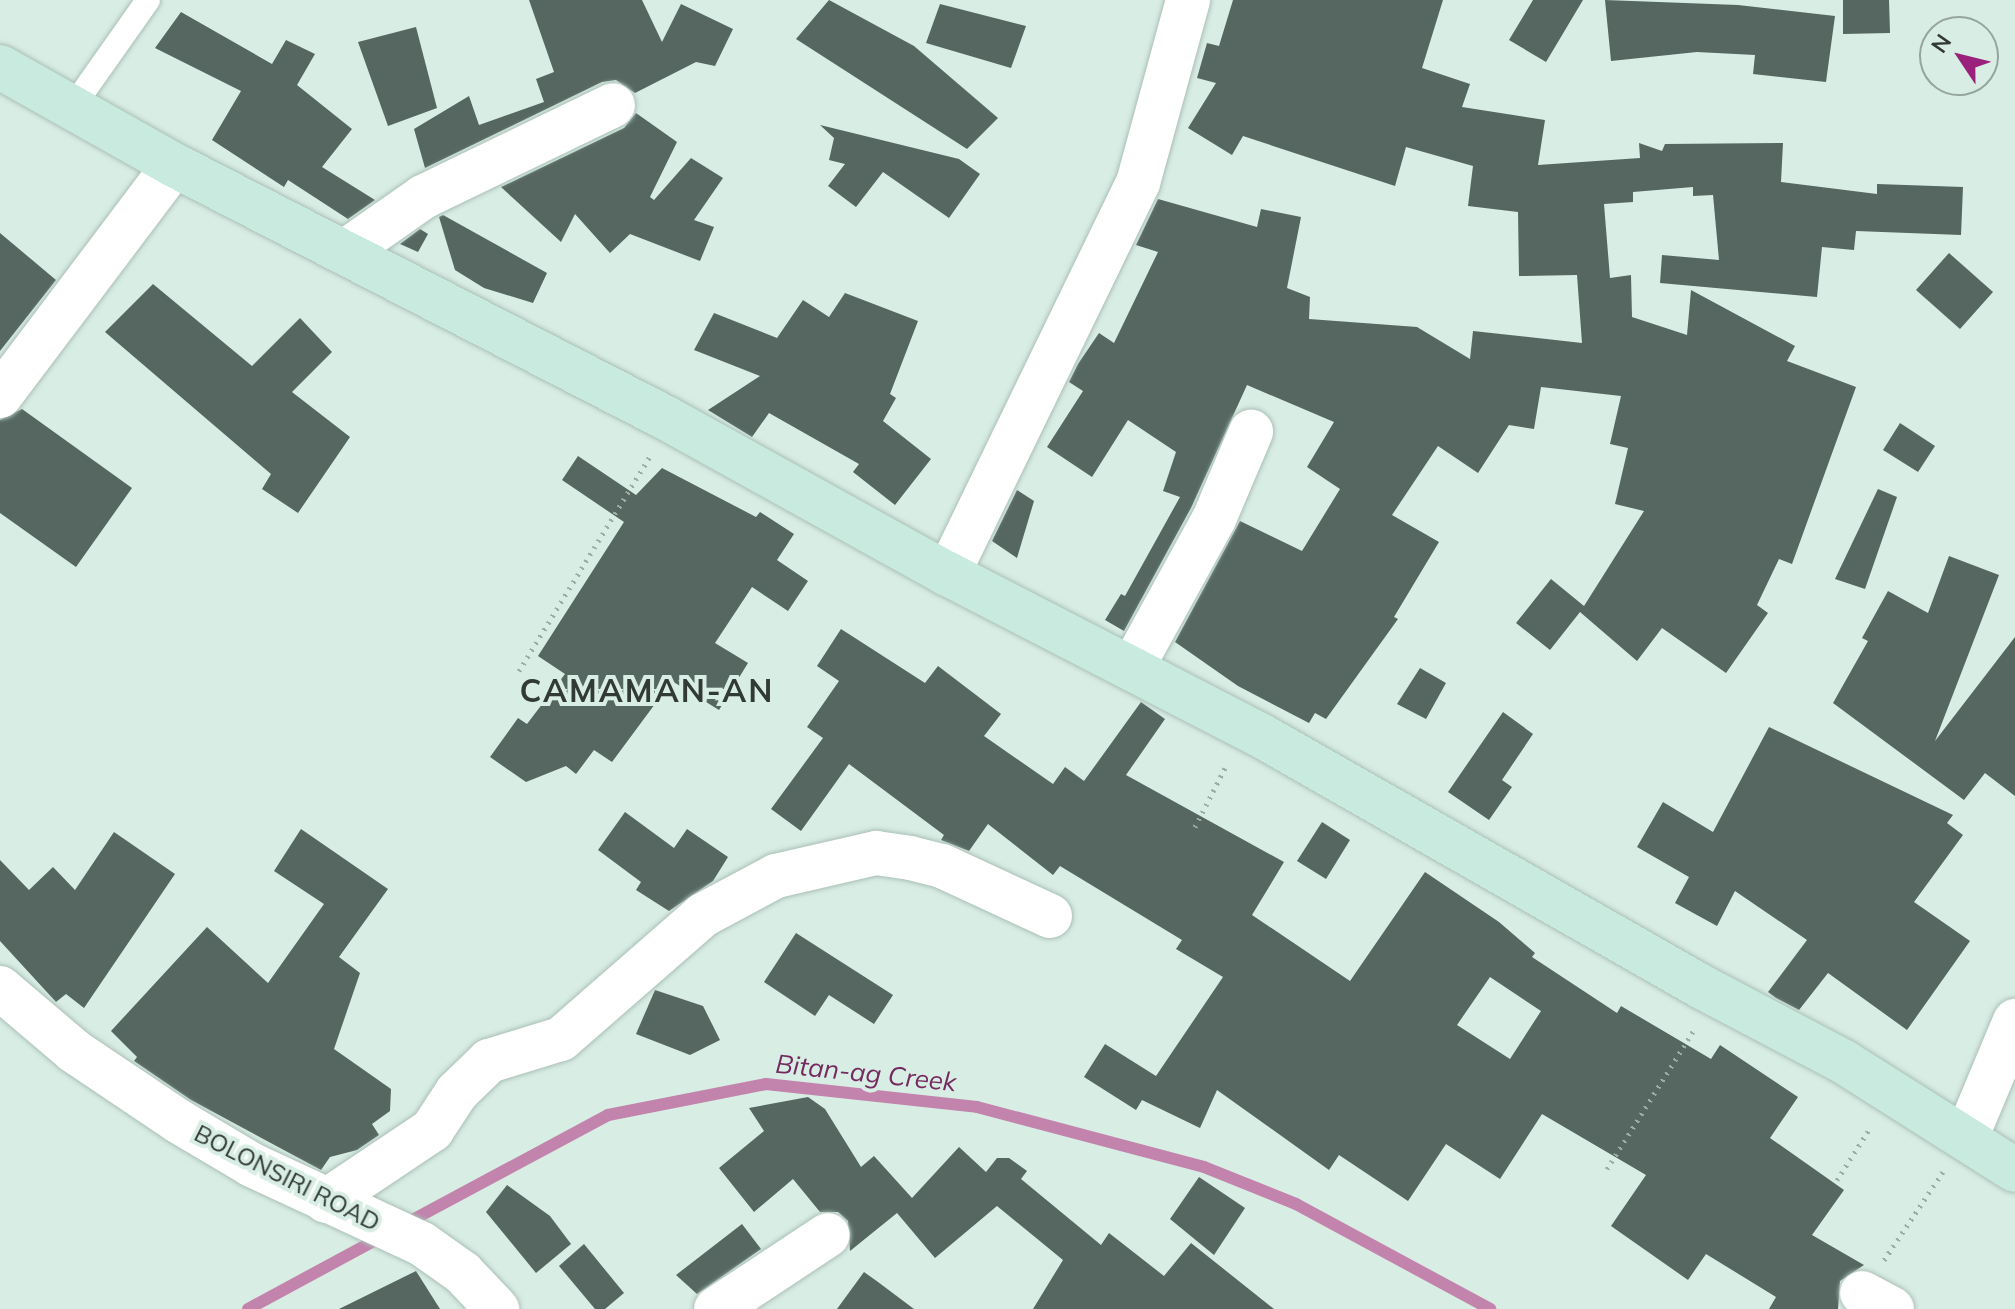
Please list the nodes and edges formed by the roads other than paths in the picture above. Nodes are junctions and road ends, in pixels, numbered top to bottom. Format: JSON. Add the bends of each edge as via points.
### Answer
{"nodes":[{"id":1,"x":148,"y":0,"type":"edge"},
{"id":2,"x":1188,"y":0,"type":"edge"},
{"id":3,"x":0,"y":67,"type":"edge"},
{"id":4,"x":74,"y":105,"type":"junction"},
{"id":5,"x":613,"y":105,"type":"dead end"},
{"id":6,"x":174,"y":165,"type":"junction"},
{"id":7,"x":346,"y":251,"type":"junction"},
{"id":8,"x":0,"y":396,"type":"edge"},
{"id":9,"x":1251,"y":432,"type":"dead end"},
{"id":10,"x":948,"y":574,"type":"junction"},
{"id":11,"x":1132,"y":668,"type":"junction"},
{"id":12,"x":1050,"y":916,"type":"dead end"},
{"id":13,"x":0,"y":988,"type":"edge"},
{"id":14,"x":2015,"y":1021,"type":"edge"},
{"id":15,"x":1966,"y":1138,"type":"junction"},
{"id":16,"x":2015,"y":1170,"type":"edge"},
{"id":17,"x":340,"y":1207,"type":"junction"},
{"id":18,"x":828,"y":1235,"type":"dead end"},
{"id":19,"x":497,"y":1309,"type":"edge"},
{"id":20,"x":716,"y":1309,"type":"edge"}],
"edges":[{"from":1,"to":4,"type":"lane"},
{"from":2,"to":10,"type":"street","via":[[1138,183]]},
{"from":3,"to":4,"type":"main road"},
{"from":4,"to":6,"type":"main road"},
{"from":5,"to":7,"type":"street","via":[[423,197]]},
{"from":6,"to":7,"type":"main road"},
{"from":6,"to":8,"type":"street"},
{"from":7,"to":10,"type":"main road"},
{"from":9,"to":11,"type":"street","via":[[1214,519]]},
{"from":10,"to":11,"type":"main road"},
{"from":11,"to":15,"type":"main road","via":[[1246,727]]},
{"from":12,"to":17,"type":"street","via":[[942,866],[876,853],[776,876],[703,915],[561,1039],[489,1061],[457,1092],[432,1130]]},
{"from":13,"to":17,"type":"street","name":"BOLONSIRI ROAD","via":[[74,1051],[178,1121],[252,1165]]},
{"from":14,"to":15,"type":"street"},
{"from":15,"to":16,"type":"main road"},
{"from":17,"to":19,"type":"street","name":"BOLONSIRI ROAD","via":[[422,1244],[463,1273]]},
{"from":18,"to":20,"type":"street"}]}
